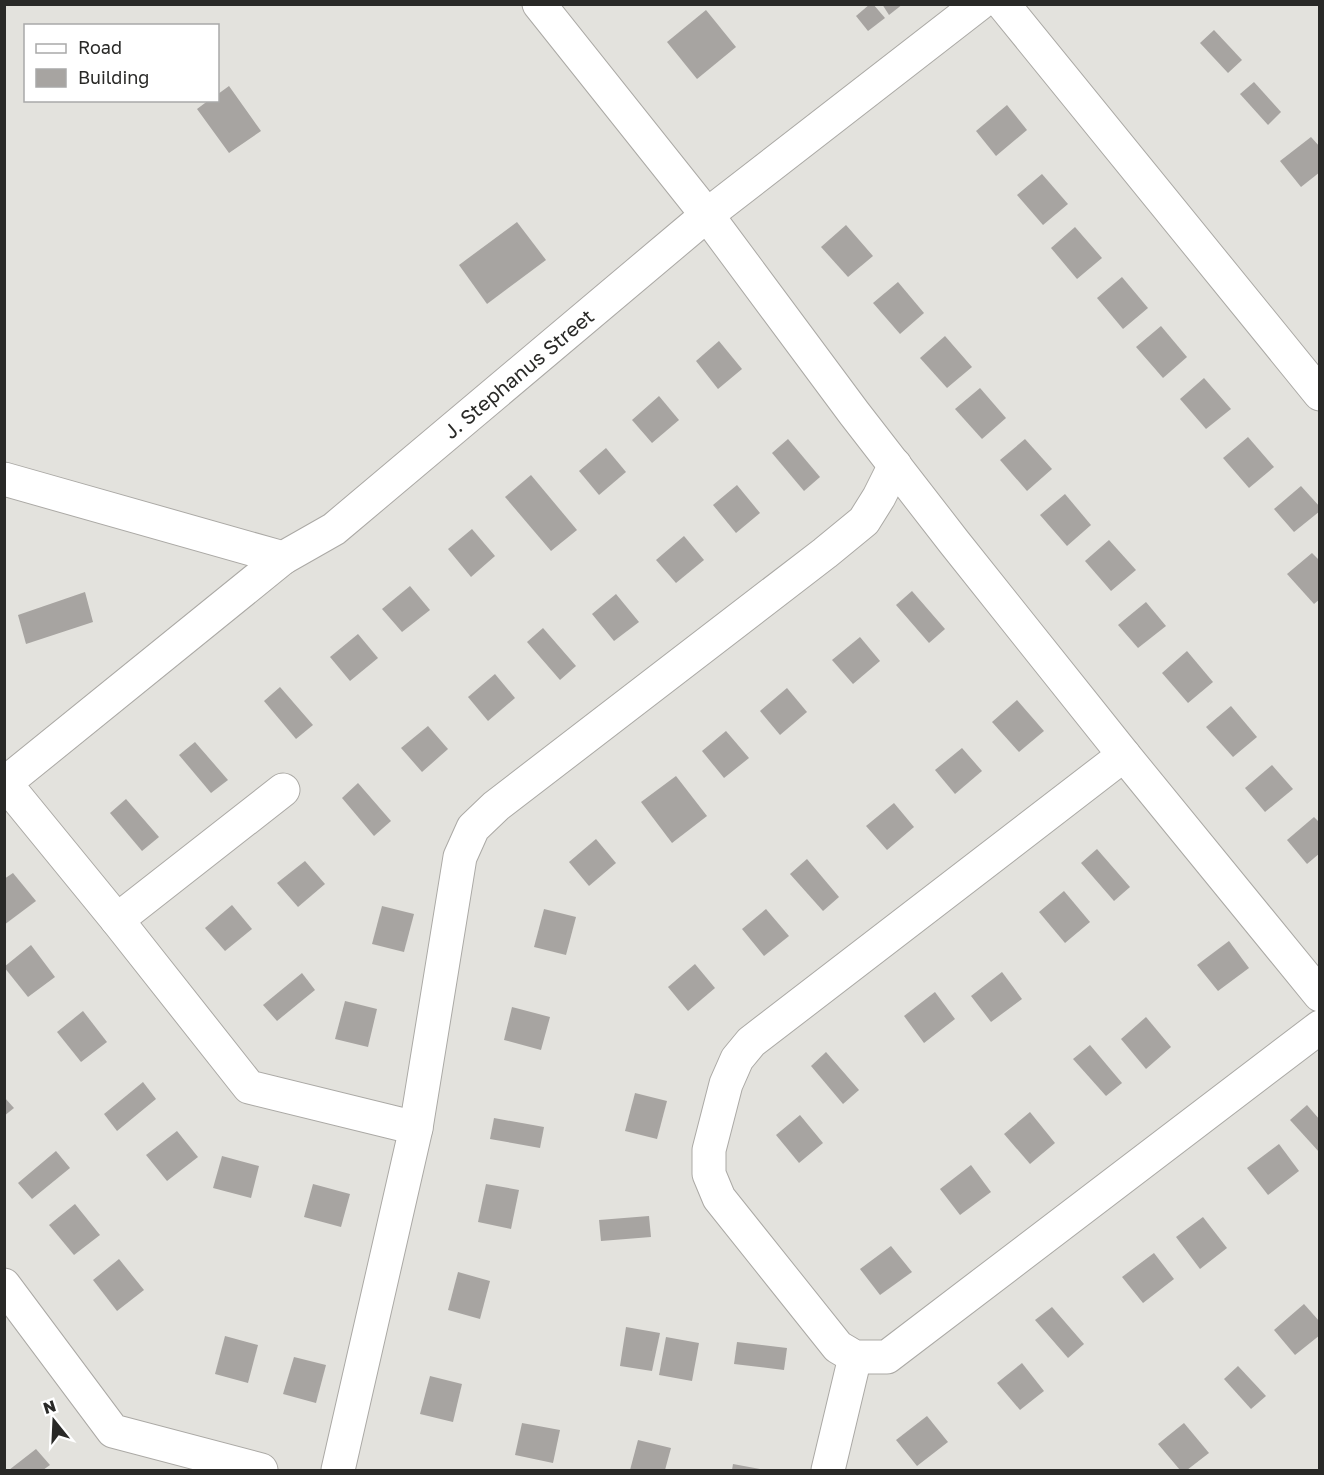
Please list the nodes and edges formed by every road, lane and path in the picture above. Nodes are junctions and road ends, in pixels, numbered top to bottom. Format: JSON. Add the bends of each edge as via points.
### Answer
{"nodes":[{"id":1,"x":539,"y":4,"type":"edge"},
{"id":2,"x":979,"y":4,"type":"edge"},
{"id":3,"x":1003,"y":4,"type":"edge"},
{"id":4,"x":707,"y":215,"type":"junction"},
{"id":5,"x":1320,"y":394,"type":"edge"},
{"id":6,"x":895,"y":465,"type":"junction"},
{"id":7,"x":4,"y":479,"type":"edge"},
{"id":8,"x":283,"y":558,"type":"junction"},
{"id":9,"x":1124,"y":755,"type":"junction"},
{"id":10,"x":5,"y":783,"type":"edge"},
{"id":11,"x":284,"y":790,"type":"dead end"},
{"id":12,"x":117,"y":920,"type":"junction"},
{"id":13,"x":1320,"y":996,"type":"edge"},
{"id":14,"x":1320,"y":1027,"type":"edge"},
{"id":15,"x":416,"y":1128,"type":"junction"},
{"id":16,"x":4,"y":1285,"type":"edge"},
{"id":17,"x":855,"y":1357,"type":"junction"},
{"id":18,"x":261,"y":1470,"type":"edge"},
{"id":19,"x":338,"y":1470,"type":"edge"},
{"id":20,"x":828,"y":1470,"type":"edge"}],
"edges":[{"from":1,"to":4,"type":"street"},
{"from":2,"to":4,"type":"street","name":"J. Stephanus Street"},
{"from":3,"to":5,"type":"street"},
{"from":4,"to":6,"type":"street"},
{"from":4,"to":8,"type":"street","name":"J. Stephanus Street","via":[[334,529]]},
{"from":6,"to":9,"type":"street"},
{"from":6,"to":15,"type":"street","via":[[864,521],[496,806],[473,828],[460,857]]},
{"from":7,"to":8,"type":"street"},
{"from":8,"to":10,"type":"street","name":"J. Stephanus Street"},
{"from":9,"to":13,"type":"street"},
{"from":9,"to":17,"type":"street","via":[[751,1041],[737,1059],[726,1084],[709,1150],[709,1174],[718,1198],[838,1347]]},
{"from":10,"to":12,"type":"street"},
{"from":11,"to":12,"type":"street"},
{"from":12,"to":15,"type":"street","via":[[249,1087]]},
{"from":14,"to":17,"type":"street","via":[[887,1357]]},
{"from":15,"to":19,"type":"street"},
{"from":16,"to":18,"type":"street","via":[[113,1431]]},
{"from":17,"to":20,"type":"street"}]}
